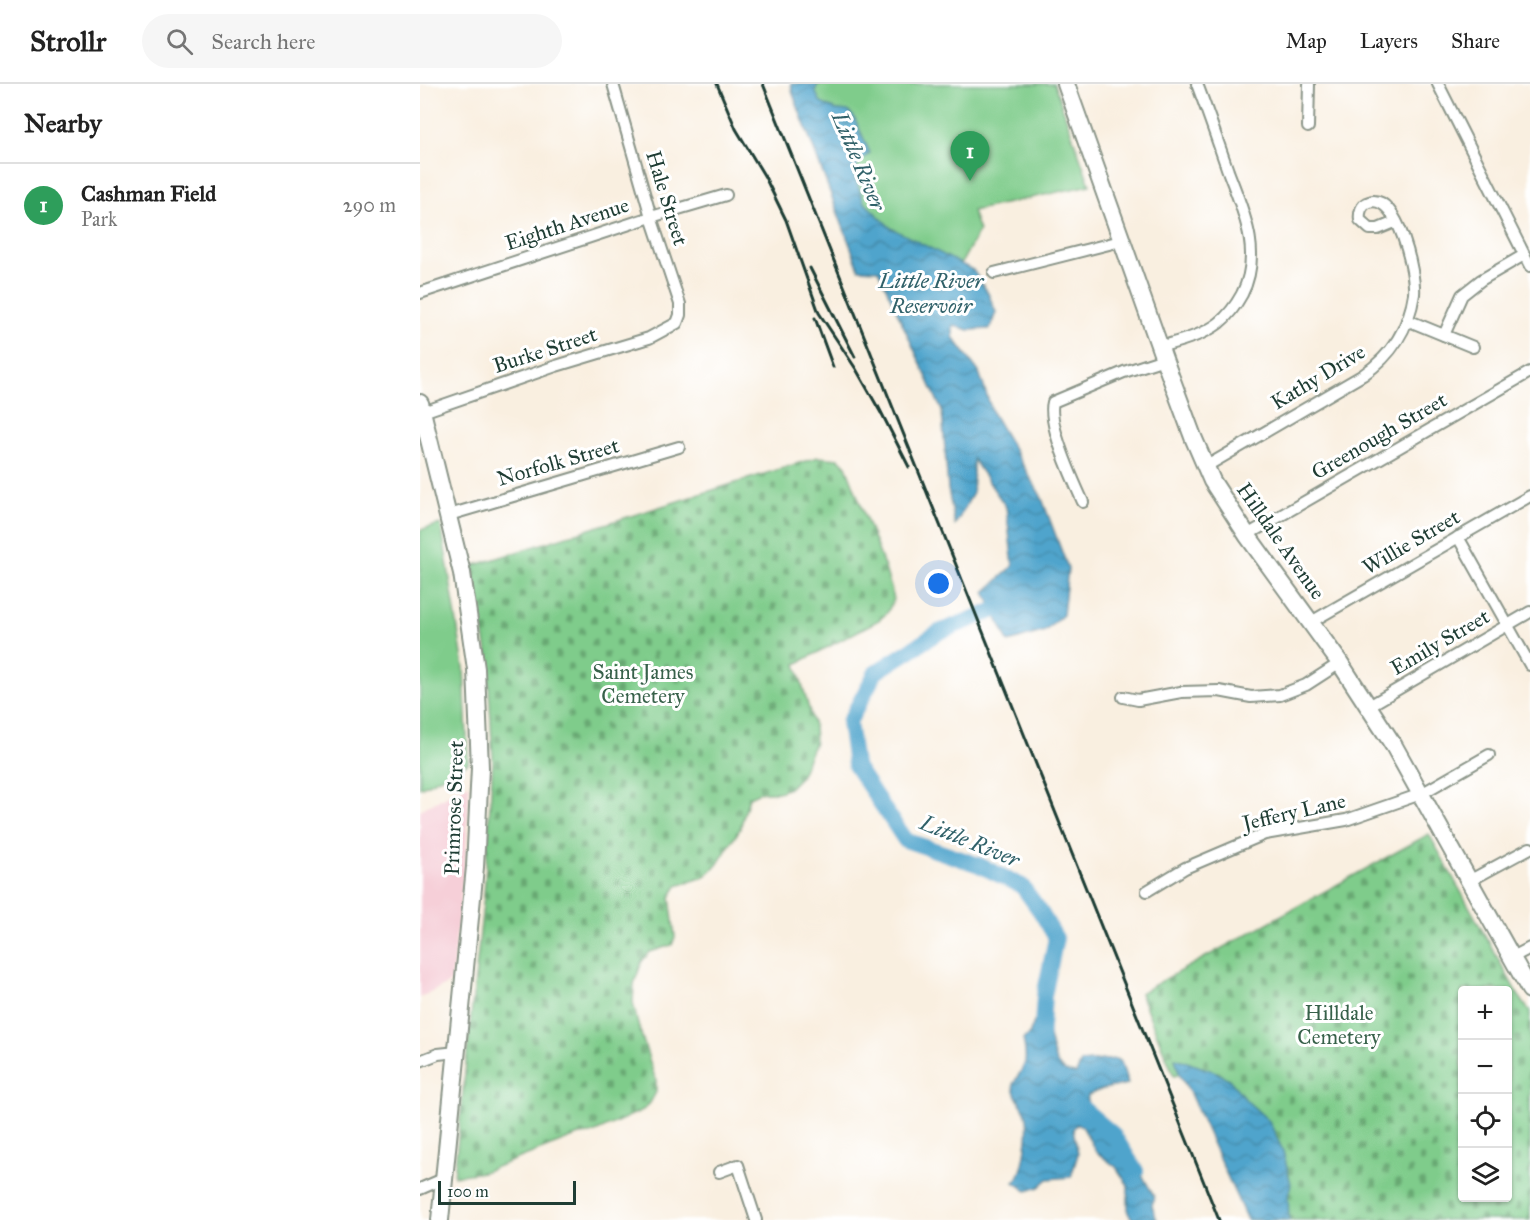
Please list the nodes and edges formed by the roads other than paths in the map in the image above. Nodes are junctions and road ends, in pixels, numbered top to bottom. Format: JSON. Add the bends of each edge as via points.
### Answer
{"nodes":[{"id":1,"x":613,"y":84,"type":"edge"},
{"id":2,"x":1197,"y":84,"type":"edge"},
{"id":3,"x":1309,"y":84,"type":"edge"},
{"id":4,"x":1437,"y":84,"type":"edge"},
{"id":5,"x":1069,"y":85,"type":"edge"},
{"id":6,"x":1308,"y":127,"type":"dead end"},
{"id":7,"x":726,"y":195,"type":"dead end"},
{"id":8,"x":651,"y":217,"type":"junction"},
{"id":9,"x":1395,"y":222,"type":"dead end"},
{"id":10,"x":1121,"y":241,"type":"junction"},
{"id":11,"x":1524,"y":255,"type":"junction"},
{"id":12,"x":1530,"y":266,"type":"edge"},
{"id":13,"x":994,"y":273,"type":"dead end"},
{"id":14,"x":420,"y":292,"type":"edge"},
{"id":15,"x":1407,"y":320,"type":"junction"},
{"id":16,"x":677,"y":323,"type":"joint"},
{"id":17,"x":1444,"y":335,"type":"junction"},
{"id":18,"x":1473,"y":347,"type":"dead end"},
{"id":19,"x":1162,"y":353,"type":"junction"},
{"id":20,"x":1530,"y":372,"type":"edge"},
{"id":21,"x":421,"y":409,"type":"edge"},
{"id":22,"x":679,"y":447,"type":"dead end"},
{"id":23,"x":1205,"y":467,"type":"junction"},
{"id":24,"x":1530,"y":496,"type":"edge"},
{"id":25,"x":1083,"y":502,"type":"dead end"},
{"id":26,"x":449,"y":515,"type":"junction"},
{"id":27,"x":1247,"y":535,"type":"junction"},
{"id":28,"x":1458,"y":537,"type":"junction"},
{"id":29,"x":1530,"y":612,"type":"edge"},
{"id":30,"x":1311,"y":622,"type":"junction"},
{"id":31,"x":1507,"y":625,"type":"junction"},
{"id":32,"x":1340,"y":663,"type":"junction"},
{"id":33,"x":1530,"y":665,"type":"edge"},
{"id":34,"x":1123,"y":697,"type":"dead end"},
{"id":35,"x":1369,"y":706,"type":"junction"},
{"id":36,"x":1489,"y":755,"type":"dead end"},
{"id":37,"x":1421,"y":794,"type":"junction"},
{"id":38,"x":1530,"y":848,"type":"edge"},
{"id":39,"x":1469,"y":881,"type":"junction"},
{"id":40,"x":1147,"y":891,"type":"dead end"},
{"id":41,"x":1530,"y":948,"type":"edge"},
{"id":42,"x":1511,"y":958,"type":"junction"},
{"id":43,"x":1530,"y":990,"type":"edge"},
{"id":44,"x":457,"y":1052,"type":"junction"},
{"id":45,"x":420,"y":1062,"type":"edge"},
{"id":46,"x":719,"y":1172,"type":"dead end"},
{"id":47,"x":443,"y":1179,"type":"junction"},
{"id":48,"x":420,"y":1189,"type":"edge"},
{"id":49,"x":440,"y":1220,"type":"edge"},
{"id":50,"x":756,"y":1220,"type":"edge"}],
"edges":[{"from":1,"to":8,"type":"street","name":"Hale Street"},
{"from":2,"to":19,"type":"street","via":[[1247,224],[1252,252],[1250,272],[1238,300],[1221,321]]},
{"from":3,"to":6,"type":"street"},
{"from":4,"to":11,"type":"street"},
{"from":5,"to":10,"type":"main road","name":"Hilldale Avenue"},
{"from":7,"to":8,"type":"street","name":"Eighth Avenue"},
{"from":8,"to":14,"type":"street","name":"Eighth Avenue"},
{"from":8,"to":16,"type":"street","name":"Hale Street","via":[[680,304]]},
{"from":9,"to":15,"type":"street","name":"Kathy Drive","via":[[1410,254],[1414,274]]},
{"from":10,"to":13,"type":"street"},
{"from":10,"to":19,"type":"main road","name":"Hilldale Avenue"},
{"from":11,"to":12,"type":"street"},
{"from":11,"to":17,"type":"street","via":[[1462,295]]},
{"from":15,"to":17,"type":"street"},
{"from":15,"to":23,"type":"street","name":"Kathy Drive","via":[[1391,351],[1373,368]]},
{"from":16,"to":21,"type":"street","name":"Burke Street","via":[[649,338]]},
{"from":17,"to":18,"type":"street"},
{"from":19,"to":23,"type":"main road","name":"Hilldale Avenue"},
{"from":19,"to":25,"type":"street","via":[[1053,402],[1051,409],[1062,451]]},
{"from":20,"to":27,"type":"street","name":"Greenough Street"},
{"from":21,"to":26,"type":"main road","name":"Primrose Street"},
{"from":22,"to":26,"type":"street","name":"Norfolk Street"},
{"from":23,"to":27,"type":"main road","name":"Hilldale Avenue"},
{"from":24,"to":28,"type":"street","name":"Willie Street"},
{"from":26,"to":44,"type":"main road","name":"Primrose Street","via":[[476,669],[480,768],[475,867]]},
{"from":27,"to":30,"type":"main road","name":"Hilldale Avenue"},
{"from":28,"to":30,"type":"street","name":"Willie Street"},
{"from":28,"to":31,"type":"street"},
{"from":29,"to":31,"type":"street","name":"Emily Street"},
{"from":30,"to":32,"type":"main road","name":"Hilldale Avenue"},
{"from":31,"to":33,"type":"street"},
{"from":31,"to":35,"type":"street","name":"Emily Street"},
{"from":32,"to":34,"type":"street","via":[[1306,685],[1280,695],[1219,691],[1181,692],[1138,700]]},
{"from":32,"to":35,"type":"main road","name":"Hilldale Avenue"},
{"from":35,"to":37,"type":"main road","name":"Hilldale Avenue"},
{"from":36,"to":37,"type":"street","name":"Jeffery Lane"},
{"from":37,"to":39,"type":"main road","name":"Hilldale Avenue"},
{"from":37,"to":40,"type":"street","name":"Jeffery Lane","via":[[1346,820],[1265,834],[1185,868]]},
{"from":38,"to":39,"type":"street"},
{"from":39,"to":42,"type":"main road","name":"Hilldale Avenue"},
{"from":41,"to":42,"type":"street"},
{"from":42,"to":43,"type":"main road","name":"Hilldale Avenue"},
{"from":44,"to":45,"type":"street","via":[[438,1054]]},
{"from":44,"to":47,"type":"main road","name":"Primrose Street"},
{"from":46,"to":50,"type":"street","via":[[738,1165]]},
{"from":47,"to":48,"type":"street"},
{"from":47,"to":49,"type":"main road","name":"Primrose Street"}]}
